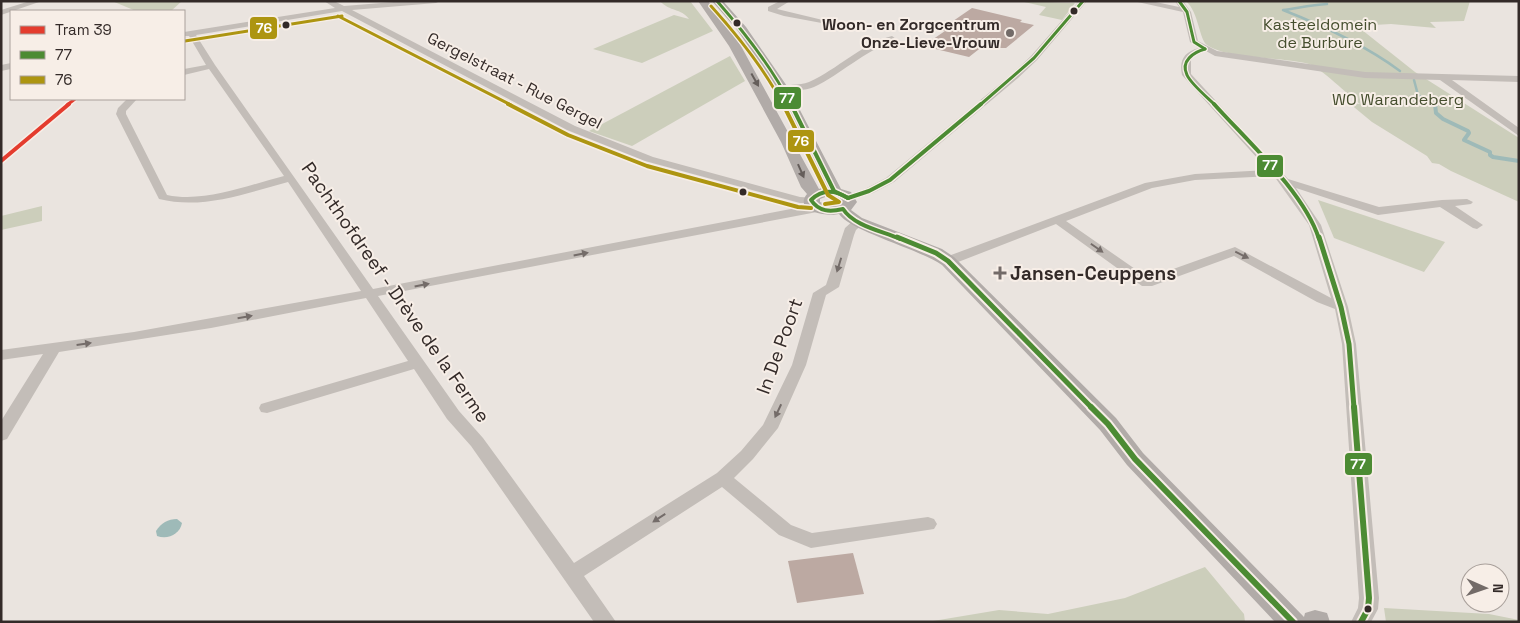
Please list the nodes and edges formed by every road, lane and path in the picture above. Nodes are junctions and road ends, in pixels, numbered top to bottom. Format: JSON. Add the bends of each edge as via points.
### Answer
{"nodes":[{"id":1,"x":38,"y":1,"type":"edge"},
{"id":2,"x":328,"y":1,"type":"edge"},
{"id":3,"x":436,"y":1,"type":"edge"},
{"id":4,"x":703,"y":1,"type":"edge"},
{"id":5,"x":718,"y":1,"type":"edge"},
{"id":6,"x":786,"y":1,"type":"edge"},
{"id":7,"x":1083,"y":1,"type":"edge"},
{"id":8,"x":1137,"y":1,"type":"edge"},
{"id":9,"x":1179,"y":1,"type":"edge"},
{"id":10,"x":341,"y":8,"type":"junction"},
{"id":11,"x":10,"y":10,"type":"edge"},
{"id":12,"x":1185,"y":10,"type":"junction"},
{"id":13,"x":826,"y":22,"type":"dead end"},
{"id":14,"x":187,"y":34,"type":"edge"},
{"id":15,"x":892,"y":40,"type":"dead end"},
{"id":16,"x":1205,"y":49,"type":"junction"},
{"id":17,"x":210,"y":66,"type":"junction"},
{"id":18,"x":185,"y":72,"type":"edge"},
{"id":19,"x":1441,"y":76,"type":"junction"},
{"id":20,"x":1519,"y":79,"type":"edge"},
{"id":21,"x":783,"y":89,"type":"junction"},
{"id":22,"x":131,"y":100,"type":"edge"},
{"id":23,"x":1519,"y":133,"type":"edge"},
{"id":24,"x":1280,"y":177,"type":"junction"},
{"id":25,"x":291,"y":178,"type":"junction"},
{"id":26,"x":842,"y":200,"type":"junction"},
{"id":27,"x":814,"y":201,"type":"junction"},
{"id":28,"x":1468,"y":202,"type":"dead end"},
{"id":29,"x":1442,"y":203,"type":"junction"},
{"id":30,"x":1057,"y":220,"type":"junction"},
{"id":31,"x":860,"y":222,"type":"junction"},
{"id":32,"x":1477,"y":225,"type":"dead end"},
{"id":33,"x":948,"y":261,"type":"junction"},
{"id":34,"x":369,"y":295,"type":"junction"},
{"id":35,"x":1341,"y":307,"type":"junction"},
{"id":36,"x":54,"y":348,"type":"junction"},
{"id":37,"x":1,"y":355,"type":"edge"},
{"id":38,"x":417,"y":363,"type":"junction"},
{"id":39,"x":267,"y":408,"type":"dead end"},
{"id":40,"x":1,"y":435,"type":"edge"},
{"id":41,"x":723,"y":478,"type":"junction"},
{"id":42,"x":928,"y":524,"type":"dead end"},
{"id":43,"x":573,"y":574,"type":"junction"},
{"id":44,"x":606,"y":622,"type":"edge"},
{"id":45,"x":1293,"y":622,"type":"edge"},
{"id":46,"x":1361,"y":622,"type":"edge"}],
"edges":[{"from":1,"to":11,"type":"street"},
{"from":2,"to":10,"type":"street","name":"Gergelstraat - Rue Gergel"},
{"from":3,"to":10,"type":"street"},
{"from":4,"to":27,"type":"main road","one_way":true,"via":[[735,46],[788,142]]},
{"from":5,"to":21,"type":"main road","via":[[742,28]]},
{"from":6,"to":13,"type":"street","via":[[771,9]]},
{"from":7,"to":26,"type":"street","via":[[1015,76],[890,180]]},
{"from":8,"to":12,"type":"street"},
{"from":9,"to":12,"type":"street"},
{"from":10,"to":14,"type":"street"},
{"from":10,"to":27,"type":"street","name":"Gergelstraat - Rue Gergel","via":[[570,128],[649,158],[800,200]]},
{"from":12,"to":16,"type":"street","via":[[1194,42]]},
{"from":14,"to":17,"type":"street","name":"Pachthofdreef - Drève de la Ferme"},
{"from":15,"to":21,"type":"street","via":[[877,44],[810,85]]},
{"from":16,"to":19,"type":"street","via":[[1348,73]]},
{"from":16,"to":24,"type":"street","via":[[1188,56],[1187,75]]},
{"from":17,"to":18,"type":"street"},
{"from":17,"to":25,"type":"street","name":"Pachthofdreef - Drève de la Ferme"},
{"from":19,"to":20,"type":"street"},
{"from":19,"to":23,"type":"street"},
{"from":21,"to":26,"type":"main road"},
{"from":22,"to":25,"type":"street","via":[[121,114],[163,197],[199,200]]},
{"from":24,"to":29,"type":"street","via":[[1378,211]]},
{"from":24,"to":30,"type":"street","via":[[1195,177],[1163,182]]},
{"from":24,"to":35,"type":"street","via":[[1315,225]]},
{"from":25,"to":34,"type":"street","name":"Pachthofdreef - Drève de la Ferme"},
{"from":26,"to":27,"type":"main road","via":[[828,211]]},
{"from":26,"to":31,"type":"main road","via":[[847,215]]},
{"from":34,"to":27,"type":"street","one_way":true},
{"from":28,"to":29,"type":"street"},
{"from":29,"to":32,"type":"street"},
{"from":30,"to":33,"type":"street"},
{"from":30,"to":35,"type":"street","one_way":true,"via":[[1147,284],[1235,251]]},
{"from":31,"to":33,"type":"main road"},
{"from":31,"to":41,"type":"street","name":"In De Poort","one_way":true,"via":[[851,228],[832,287],[820,293],[799,365],[770,428]]},
{"from":33,"to":45,"type":"main road","via":[[1108,424],[1135,459]]},
{"from":36,"to":34,"type":"street","one_way":true},
{"from":34,"to":38,"type":"street","name":"Pachthofdreef - Drève de la Ferme"},
{"from":35,"to":46,"type":"street","via":[[1349,344],[1369,598],[1368,609]]},
{"from":36,"to":37,"type":"street"},
{"from":36,"to":40,"type":"street"},
{"from":38,"to":39,"type":"street"},
{"from":38,"to":43,"type":"street","name":"Pachthofdreef - Drève de la Ferme"},
{"from":41,"to":42,"type":"street","via":[[785,530],[811,541]]},
{"from":41,"to":43,"type":"street","name":"In De Poort","one_way":true},
{"from":43,"to":44,"type":"street","name":"Pachthofdreef - Drève de la Ferme"}]}
